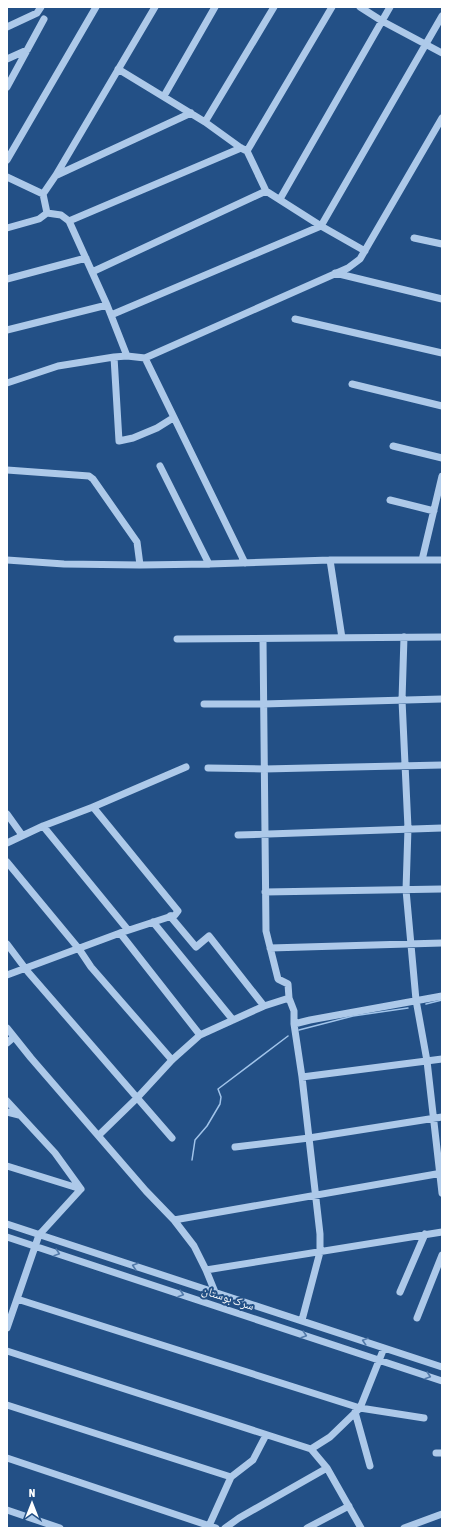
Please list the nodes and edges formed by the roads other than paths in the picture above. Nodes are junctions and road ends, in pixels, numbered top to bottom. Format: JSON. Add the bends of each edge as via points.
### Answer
{"nodes":[{"id":1,"x":96,"y":7,"type":"edge"},
{"id":2,"x":155,"y":7,"type":"edge"},
{"id":3,"x":215,"y":7,"type":"edge"},
{"id":4,"x":274,"y":7,"type":"edge"},
{"id":5,"x":332,"y":7,"type":"edge"},
{"id":6,"x":360,"y":7,"type":"edge"},
{"id":7,"x":390,"y":7,"type":"edge"},
{"id":8,"x":43,"y":8,"type":"edge"},
{"id":9,"x":442,"y":16,"type":"edge"},
{"id":10,"x":44,"y":19,"type":"dead end"},
{"id":11,"x":382,"y":21,"type":"junction"},
{"id":12,"x":7,"y":27,"type":"edge"},
{"id":13,"x":426,"y":45,"type":"junction"},
{"id":14,"x":27,"y":50,"type":"junction"},
{"id":15,"x":442,"y":53,"type":"edge"},
{"id":16,"x":7,"y":59,"type":"edge"},
{"id":17,"x":118,"y":69,"type":"junction"},
{"id":18,"x":7,"y":87,"type":"edge"},
{"id":19,"x":164,"y":96,"type":"junction"},
{"id":20,"x":191,"y":113,"type":"junction"},
{"id":21,"x":442,"y":118,"type":"edge"},
{"id":22,"x":205,"y":122,"type":"junction"},
{"id":23,"x":244,"y":149,"type":"junction"},
{"id":24,"x":7,"y":160,"type":"edge"},
{"id":25,"x":56,"y":175,"type":"junction"},
{"id":26,"x":7,"y":176,"type":"edge"},
{"id":27,"x":266,"y":191,"type":"junction"},
{"id":28,"x":43,"y":194,"type":"junction"},
{"id":29,"x":280,"y":199,"type":"junction"},
{"id":30,"x":47,"y":213,"type":"junction"},
{"id":31,"x":69,"y":221,"type":"junction"},
{"id":32,"x":321,"y":226,"type":"junction"},
{"id":33,"x":7,"y":228,"type":"edge"},
{"id":34,"x":414,"y":238,"type":"dead end"},
{"id":35,"x":442,"y":244,"type":"edge"},
{"id":36,"x":365,"y":251,"type":"junction"},
{"id":37,"x":86,"y":258,"type":"junction"},
{"id":38,"x":92,"y":272,"type":"junction"},
{"id":39,"x":335,"y":273,"type":"junction"},
{"id":40,"x":7,"y":279,"type":"edge"},
{"id":41,"x":442,"y":299,"type":"edge"},
{"id":42,"x":107,"y":305,"type":"junction"},
{"id":43,"x":111,"y":314,"type":"junction"},
{"id":44,"x":295,"y":319,"type":"dead end"},
{"id":45,"x":7,"y":330,"type":"edge"},
{"id":46,"x":442,"y":353,"type":"edge"},
{"id":47,"x":127,"y":356,"type":"junction"},
{"id":48,"x":114,"y":357,"type":"junction"},
{"id":49,"x":144,"y":358,"type":"junction"},
{"id":50,"x":7,"y":383,"type":"edge"},
{"id":51,"x":352,"y":384,"type":"dead end"},
{"id":52,"x":442,"y":406,"type":"edge"},
{"id":53,"x":173,"y":418,"type":"junction"},
{"id":54,"x":393,"y":446,"type":"dead end"},
{"id":55,"x":442,"y":458,"type":"edge"},
{"id":56,"x":160,"y":466,"type":"dead end"},
{"id":57,"x":7,"y":470,"type":"edge"},
{"id":58,"x":442,"y":476,"type":"edge"},
{"id":59,"x":390,"y":500,"type":"dead end"},
{"id":60,"x":434,"y":511,"type":"junction"},
{"id":61,"x":7,"y":560,"type":"edge"},
{"id":62,"x":330,"y":560,"type":"junction"},
{"id":63,"x":422,"y":560,"type":"junction"},
{"id":64,"x":442,"y":560,"type":"edge"},
{"id":65,"x":245,"y":563,"type":"junction"},
{"id":66,"x":209,"y":564,"type":"junction"},
{"id":67,"x":140,"y":565,"type":"junction"},
{"id":68,"x":404,"y":637,"type":"junction"},
{"id":69,"x":442,"y":637,"type":"edge"},
{"id":70,"x":342,"y":638,"type":"junction"},
{"id":71,"x":177,"y":639,"type":"dead end"},
{"id":72,"x":263,"y":639,"type":"junction"},
{"id":73,"x":402,"y":700,"type":"junction"},
{"id":74,"x":442,"y":700,"type":"edge"},
{"id":75,"x":204,"y":704,"type":"dead end"},
{"id":76,"x":264,"y":704,"type":"junction"},
{"id":77,"x":442,"y":765,"type":"edge"},
{"id":78,"x":405,"y":766,"type":"junction"},
{"id":79,"x":186,"y":767,"type":"dead end"},
{"id":80,"x":208,"y":768,"type":"dead end"},
{"id":81,"x":264,"y":769,"type":"junction"},
{"id":82,"x":93,"y":807,"type":"junction"},
{"id":83,"x":7,"y":814,"type":"edge"},
{"id":84,"x":43,"y":826,"type":"junction"},
{"id":85,"x":408,"y":828,"type":"junction"},
{"id":86,"x":442,"y":828,"type":"edge"},
{"id":87,"x":265,"y":834,"type":"junction"},
{"id":88,"x":22,"y":835,"type":"junction"},
{"id":89,"x":238,"y":835,"type":"dead end"},
{"id":90,"x":7,"y":843,"type":"edge"},
{"id":91,"x":7,"y":862,"type":"edge"},
{"id":92,"x":442,"y":889,"type":"edge"},
{"id":93,"x":406,"y":890,"type":"junction"},
{"id":94,"x":265,"y":892,"type":"junction"},
{"id":95,"x":170,"y":916,"type":"junction"},
{"id":96,"x":153,"y":922,"type":"junction"},
{"id":97,"x":128,"y":930,"type":"junction"},
{"id":98,"x":120,"y":933,"type":"junction"},
{"id":99,"x":442,"y":942,"type":"edge"},
{"id":100,"x":7,"y":944,"type":"edge"},
{"id":101,"x":411,"y":944,"type":"junction"},
{"id":102,"x":270,"y":948,"type":"junction"},
{"id":103,"x":79,"y":949,"type":"junction"},
{"id":104,"x":25,"y":968,"type":"junction"},
{"id":105,"x":7,"y":975,"type":"edge"},
{"id":106,"x":442,"y":996,"type":"edge"},
{"id":107,"x":289,"y":998,"type":"junction"},
{"id":108,"x":416,"y":1000,"type":"junction"},
{"id":109,"x":264,"y":1006,"type":"junction"},
{"id":110,"x":233,"y":1020,"type":"junction"},
{"id":111,"x":294,"y":1024,"type":"junction"},
{"id":112,"x":7,"y":1028,"type":"edge"},
{"id":113,"x":200,"y":1035,"type":"junction"},
{"id":114,"x":14,"y":1038,"type":"junction"},
{"id":115,"x":7,"y":1043,"type":"edge"},
{"id":116,"x":442,"y":1059,"type":"edge"},
{"id":117,"x":172,"y":1060,"type":"junction"},
{"id":118,"x":427,"y":1061,"type":"junction"},
{"id":119,"x":302,"y":1077,"type":"junction"},
{"id":120,"x":137,"y":1098,"type":"junction"},
{"id":121,"x":7,"y":1101,"type":"edge"},
{"id":122,"x":7,"y":1112,"type":"edge"},
{"id":123,"x":19,"y":1115,"type":"junction"},
{"id":124,"x":442,"y":1117,"type":"edge"},
{"id":125,"x":434,"y":1118,"type":"junction"},
{"id":126,"x":99,"y":1135,"type":"junction"},
{"id":127,"x":172,"y":1138,"type":"dead end"},
{"id":128,"x":308,"y":1138,"type":"junction"},
{"id":129,"x":235,"y":1147,"type":"dead end"},
{"id":130,"x":7,"y":1166,"type":"edge"},
{"id":131,"x":441,"y":1173,"type":"edge"},
{"id":132,"x":81,"y":1189,"type":"junction"},
{"id":133,"x":442,"y":1193,"type":"edge"},
{"id":134,"x":315,"y":1194,"type":"junction"},
{"id":135,"x":174,"y":1220,"type":"junction"},
{"id":136,"x":7,"y":1224,"type":"edge"},
{"id":137,"x":442,"y":1232,"type":"edge"},
{"id":138,"x":39,"y":1234,"type":"junction"},
{"id":139,"x":425,"y":1234,"type":"junction"},
{"id":140,"x":7,"y":1237,"type":"edge"},
{"id":141,"x":35,"y":1246,"type":"junction"},
{"id":142,"x":320,"y":1252,"type":"junction"},
{"id":143,"x":442,"y":1255,"type":"edge"},
{"id":144,"x":206,"y":1270,"type":"junction"},
{"id":145,"x":215,"y":1292,"type":"junction"},
{"id":146,"x":400,"y":1292,"type":"dead end"},
{"id":147,"x":17,"y":1299,"type":"junction"},
{"id":148,"x":417,"y":1318,"type":"dead end"},
{"id":149,"x":302,"y":1320,"type":"junction"},
{"id":150,"x":7,"y":1328,"type":"edge"},
{"id":151,"x":384,"y":1348,"type":"junction"},
{"id":152,"x":7,"y":1351,"type":"edge"},
{"id":153,"x":380,"y":1360,"type":"junction"},
{"id":154,"x":442,"y":1367,"type":"edge"},
{"id":155,"x":442,"y":1381,"type":"edge"},
{"id":156,"x":7,"y":1405,"type":"edge"},
{"id":157,"x":358,"y":1410,"type":"junction"},
{"id":158,"x":424,"y":1418,"type":"dead end"},
{"id":159,"x":266,"y":1435,"type":"junction"},
{"id":160,"x":311,"y":1449,"type":"junction"},
{"id":161,"x":7,"y":1458,"type":"edge"},
{"id":162,"x":370,"y":1466,"type":"dead end"},
{"id":163,"x":327,"y":1468,"type":"junction"},
{"id":164,"x":231,"y":1477,"type":"junction"},
{"id":165,"x":349,"y":1506,"type":"junction"},
{"id":166,"x":7,"y":1510,"type":"edge"},
{"id":167,"x":442,"y":1514,"type":"edge"},
{"id":168,"x":211,"y":1527,"type":"edge"},
{"id":169,"x":60,"y":1528,"type":"edge"},
{"id":170,"x":225,"y":1528,"type":"edge"},
{"id":171,"x":307,"y":1528,"type":"edge"},
{"id":172,"x":361,"y":1528,"type":"edge"},
{"id":173,"x":404,"y":1528,"type":"edge"}],
"edges":[{"from":1,"to":24,"type":"street"},
{"from":2,"to":17,"type":"street"},
{"from":3,"to":19,"type":"street"},
{"from":4,"to":22,"type":"street"},
{"from":5,"to":23,"type":"street"},
{"from":6,"to":11,"type":"street"},
{"from":7,"to":11,"type":"street"},
{"from":8,"to":12,"type":"street"},
{"from":9,"to":13,"type":"street"},
{"from":10,"to":14,"type":"street"},
{"from":11,"to":13,"type":"street"},
{"from":11,"to":29,"type":"street"},
{"from":13,"to":15,"type":"street"},
{"from":13,"to":32,"type":"street"},
{"from":14,"to":16,"type":"street"},
{"from":14,"to":18,"type":"street"},
{"from":17,"to":19,"type":"street"},
{"from":17,"to":25,"type":"street"},
{"from":19,"to":20,"type":"street"},
{"from":20,"to":22,"type":"street"},
{"from":20,"to":25,"type":"street"},
{"from":21,"to":36,"type":"street"},
{"from":22,"to":23,"type":"street"},
{"from":23,"to":27,"type":"street"},
{"from":23,"to":31,"type":"street"},
{"from":25,"to":28,"type":"street"},
{"from":26,"to":28,"type":"street"},
{"from":27,"to":29,"type":"street"},
{"from":27,"to":38,"type":"street"},
{"from":28,"to":30,"type":"street"},
{"from":29,"to":32,"type":"street"},
{"from":30,"to":31,"type":"street","via":[[61,215]]},
{"from":30,"to":33,"type":"street"},
{"from":31,"to":37,"type":"street"},
{"from":32,"to":36,"type":"street"},
{"from":32,"to":43,"type":"street"},
{"from":34,"to":35,"type":"street"},
{"from":36,"to":39,"type":"street","via":[[360,259],[348,268]]},
{"from":37,"to":38,"type":"street"},
{"from":37,"to":40,"type":"street"},
{"from":38,"to":42,"type":"street"},
{"from":39,"to":41,"type":"street"},
{"from":39,"to":49,"type":"street"},
{"from":42,"to":43,"type":"street"},
{"from":42,"to":45,"type":"street"},
{"from":43,"to":47,"type":"street"},
{"from":44,"to":46,"type":"street"},
{"from":47,"to":48,"type":"street"},
{"from":47,"to":49,"type":"street"},
{"from":48,"to":50,"type":"street","via":[[58,366]]},
{"from":48,"to":53,"type":"street","via":[[119,441],[157,428]]},
{"from":49,"to":53,"type":"street"},
{"from":51,"to":52,"type":"street"},
{"from":53,"to":65,"type":"street"},
{"from":54,"to":55,"type":"street"},
{"from":56,"to":66,"type":"street"},
{"from":57,"to":67,"type":"street","via":[[90,476],[137,542]]},
{"from":58,"to":60,"type":"street"},
{"from":59,"to":60,"type":"street"},
{"from":60,"to":63,"type":"street"},
{"from":61,"to":67,"type":"street"},
{"from":62,"to":63,"type":"street"},
{"from":62,"to":65,"type":"street"},
{"from":62,"to":70,"type":"street"},
{"from":63,"to":64,"type":"street"},
{"from":65,"to":66,"type":"street"},
{"from":66,"to":67,"type":"street"},
{"from":68,"to":69,"type":"street"},
{"from":68,"to":70,"type":"street"},
{"from":68,"to":73,"type":"street"},
{"from":70,"to":72,"type":"street"},
{"from":71,"to":72,"type":"street"},
{"from":72,"to":76,"type":"street"},
{"from":73,"to":74,"type":"street"},
{"from":73,"to":76,"type":"street"},
{"from":73,"to":78,"type":"street"},
{"from":75,"to":76,"type":"street"},
{"from":76,"to":81,"type":"street"},
{"from":77,"to":78,"type":"street"},
{"from":78,"to":81,"type":"street"},
{"from":78,"to":85,"type":"street"},
{"from":79,"to":82,"type":"street"},
{"from":80,"to":81,"type":"street"},
{"from":81,"to":87,"type":"street"},
{"from":82,"to":84,"type":"street"},
{"from":82,"to":95,"type":"street","via":[[178,911]]},
{"from":83,"to":88,"type":"street"},
{"from":84,"to":88,"type":"street"},
{"from":84,"to":97,"type":"street"},
{"from":85,"to":86,"type":"street"},
{"from":85,"to":87,"type":"street"},
{"from":85,"to":93,"type":"street"},
{"from":87,"to":89,"type":"street"},
{"from":87,"to":94,"type":"street"},
{"from":88,"to":90,"type":"street"},
{"from":91,"to":103,"type":"street"},
{"from":92,"to":93,"type":"street"},
{"from":93,"to":94,"type":"street"},
{"from":93,"to":101,"type":"street"},
{"from":94,"to":102,"type":"street","via":[[266,931]]},
{"from":95,"to":96,"type":"street"},
{"from":95,"to":109,"type":"street","via":[[196,946],[209,936]]},
{"from":96,"to":97,"type":"street"},
{"from":96,"to":110,"type":"street"},
{"from":97,"to":98,"type":"street"},
{"from":98,"to":103,"type":"street"},
{"from":98,"to":113,"type":"street"},
{"from":99,"to":101,"type":"street"},
{"from":100,"to":104,"type":"street"},
{"from":101,"to":102,"type":"street"},
{"from":101,"to":108,"type":"street"},
{"from":102,"to":107,"type":"street","via":[[278,979],[288,984]]},
{"from":103,"to":104,"type":"street"},
{"from":103,"to":117,"type":"street","via":[[91,967]]},
{"from":104,"to":105,"type":"street"},
{"from":104,"to":120,"type":"street"},
{"from":106,"to":108,"type":"street"},
{"from":107,"to":109,"type":"street"},
{"from":107,"to":111,"type":"street","via":[[294,1011]]},
{"from":108,"to":111,"type":"street"},
{"from":108,"to":118,"type":"street"},
{"from":109,"to":110,"type":"street"},
{"from":110,"to":113,"type":"street"},
{"from":111,"to":119,"type":"street"},
{"from":112,"to":114,"type":"street"},
{"from":113,"to":117,"type":"street"},
{"from":114,"to":115,"type":"street"},
{"from":114,"to":126,"type":"street"},
{"from":116,"to":118,"type":"street"},
{"from":117,"to":120,"type":"street"},
{"from":118,"to":119,"type":"street"},
{"from":118,"to":125,"type":"street"},
{"from":119,"to":128,"type":"street"},
{"from":120,"to":126,"type":"street"},
{"from":120,"to":127,"type":"street"},
{"from":121,"to":123,"type":"street"},
{"from":122,"to":123,"type":"street"},
{"from":123,"to":132,"type":"street","via":[[55,1153]]},
{"from":124,"to":125,"type":"street"},
{"from":125,"to":128,"type":"street"},
{"from":125,"to":131,"type":"street"},
{"from":126,"to":135,"type":"street"},
{"from":128,"to":129,"type":"street"},
{"from":128,"to":134,"type":"street"},
{"from":130,"to":132,"type":"street"},
{"from":131,"to":133,"type":"street"},
{"from":131,"to":134,"type":"street"},
{"from":132,"to":138,"type":"street"},
{"from":134,"to":135,"type":"street"},
{"from":134,"to":142,"type":"street"},
{"from":135,"to":144,"type":"street","via":[[194,1246]]},
{"from":136,"to":138,"type":"street","name":"سرک بوستان"},
{"from":137,"to":139,"type":"street"},
{"from":138,"to":141,"type":"street"},
{"from":145,"to":138,"type":"street","name":"سرک بوستان","one_way":true},
{"from":139,"to":142,"type":"street"},
{"from":139,"to":146,"type":"street"},
{"from":140,"to":141,"type":"street","name":"سرک بوستان"},
{"from":141,"to":147,"type":"street"},
{"from":141,"to":153,"type":"street","name":"سرک بوستان","one_way":true},
{"from":142,"to":144,"type":"street"},
{"from":142,"to":149,"type":"street"},
{"from":143,"to":148,"type":"street"},
{"from":144,"to":145,"type":"street"},
{"from":145,"to":149,"type":"street","name":"سرک بوستان"},
{"from":147,"to":150,"type":"street"},
{"from":147,"to":157,"type":"street"},
{"from":151,"to":149,"type":"street","name":"سرک بوستان","one_way":true},
{"from":151,"to":153,"type":"street"},
{"from":151,"to":154,"type":"street","name":"سرک بوستان"},
{"from":152,"to":159,"type":"street"},
{"from":153,"to":155,"type":"street","name":"سرک بوستان","one_way":true},
{"from":153,"to":157,"type":"street"},
{"from":156,"to":164,"type":"street"},
{"from":157,"to":158,"type":"street"},
{"from":157,"to":160,"type":"street","via":[[330,1437]]},
{"from":157,"to":162,"type":"street"},
{"from":159,"to":160,"type":"street"},
{"from":159,"to":164,"type":"street","via":[[253,1460]]},
{"from":160,"to":163,"type":"street"},
{"from":161,"to":168,"type":"street"},
{"from":163,"to":165,"type":"street"},
{"from":163,"to":170,"type":"street"},
{"from":164,"to":168,"type":"street"},
{"from":165,"to":171,"type":"street"},
{"from":165,"to":172,"type":"street"},
{"from":166,"to":169,"type":"street"},
{"from":167,"to":173,"type":"street"}]}
